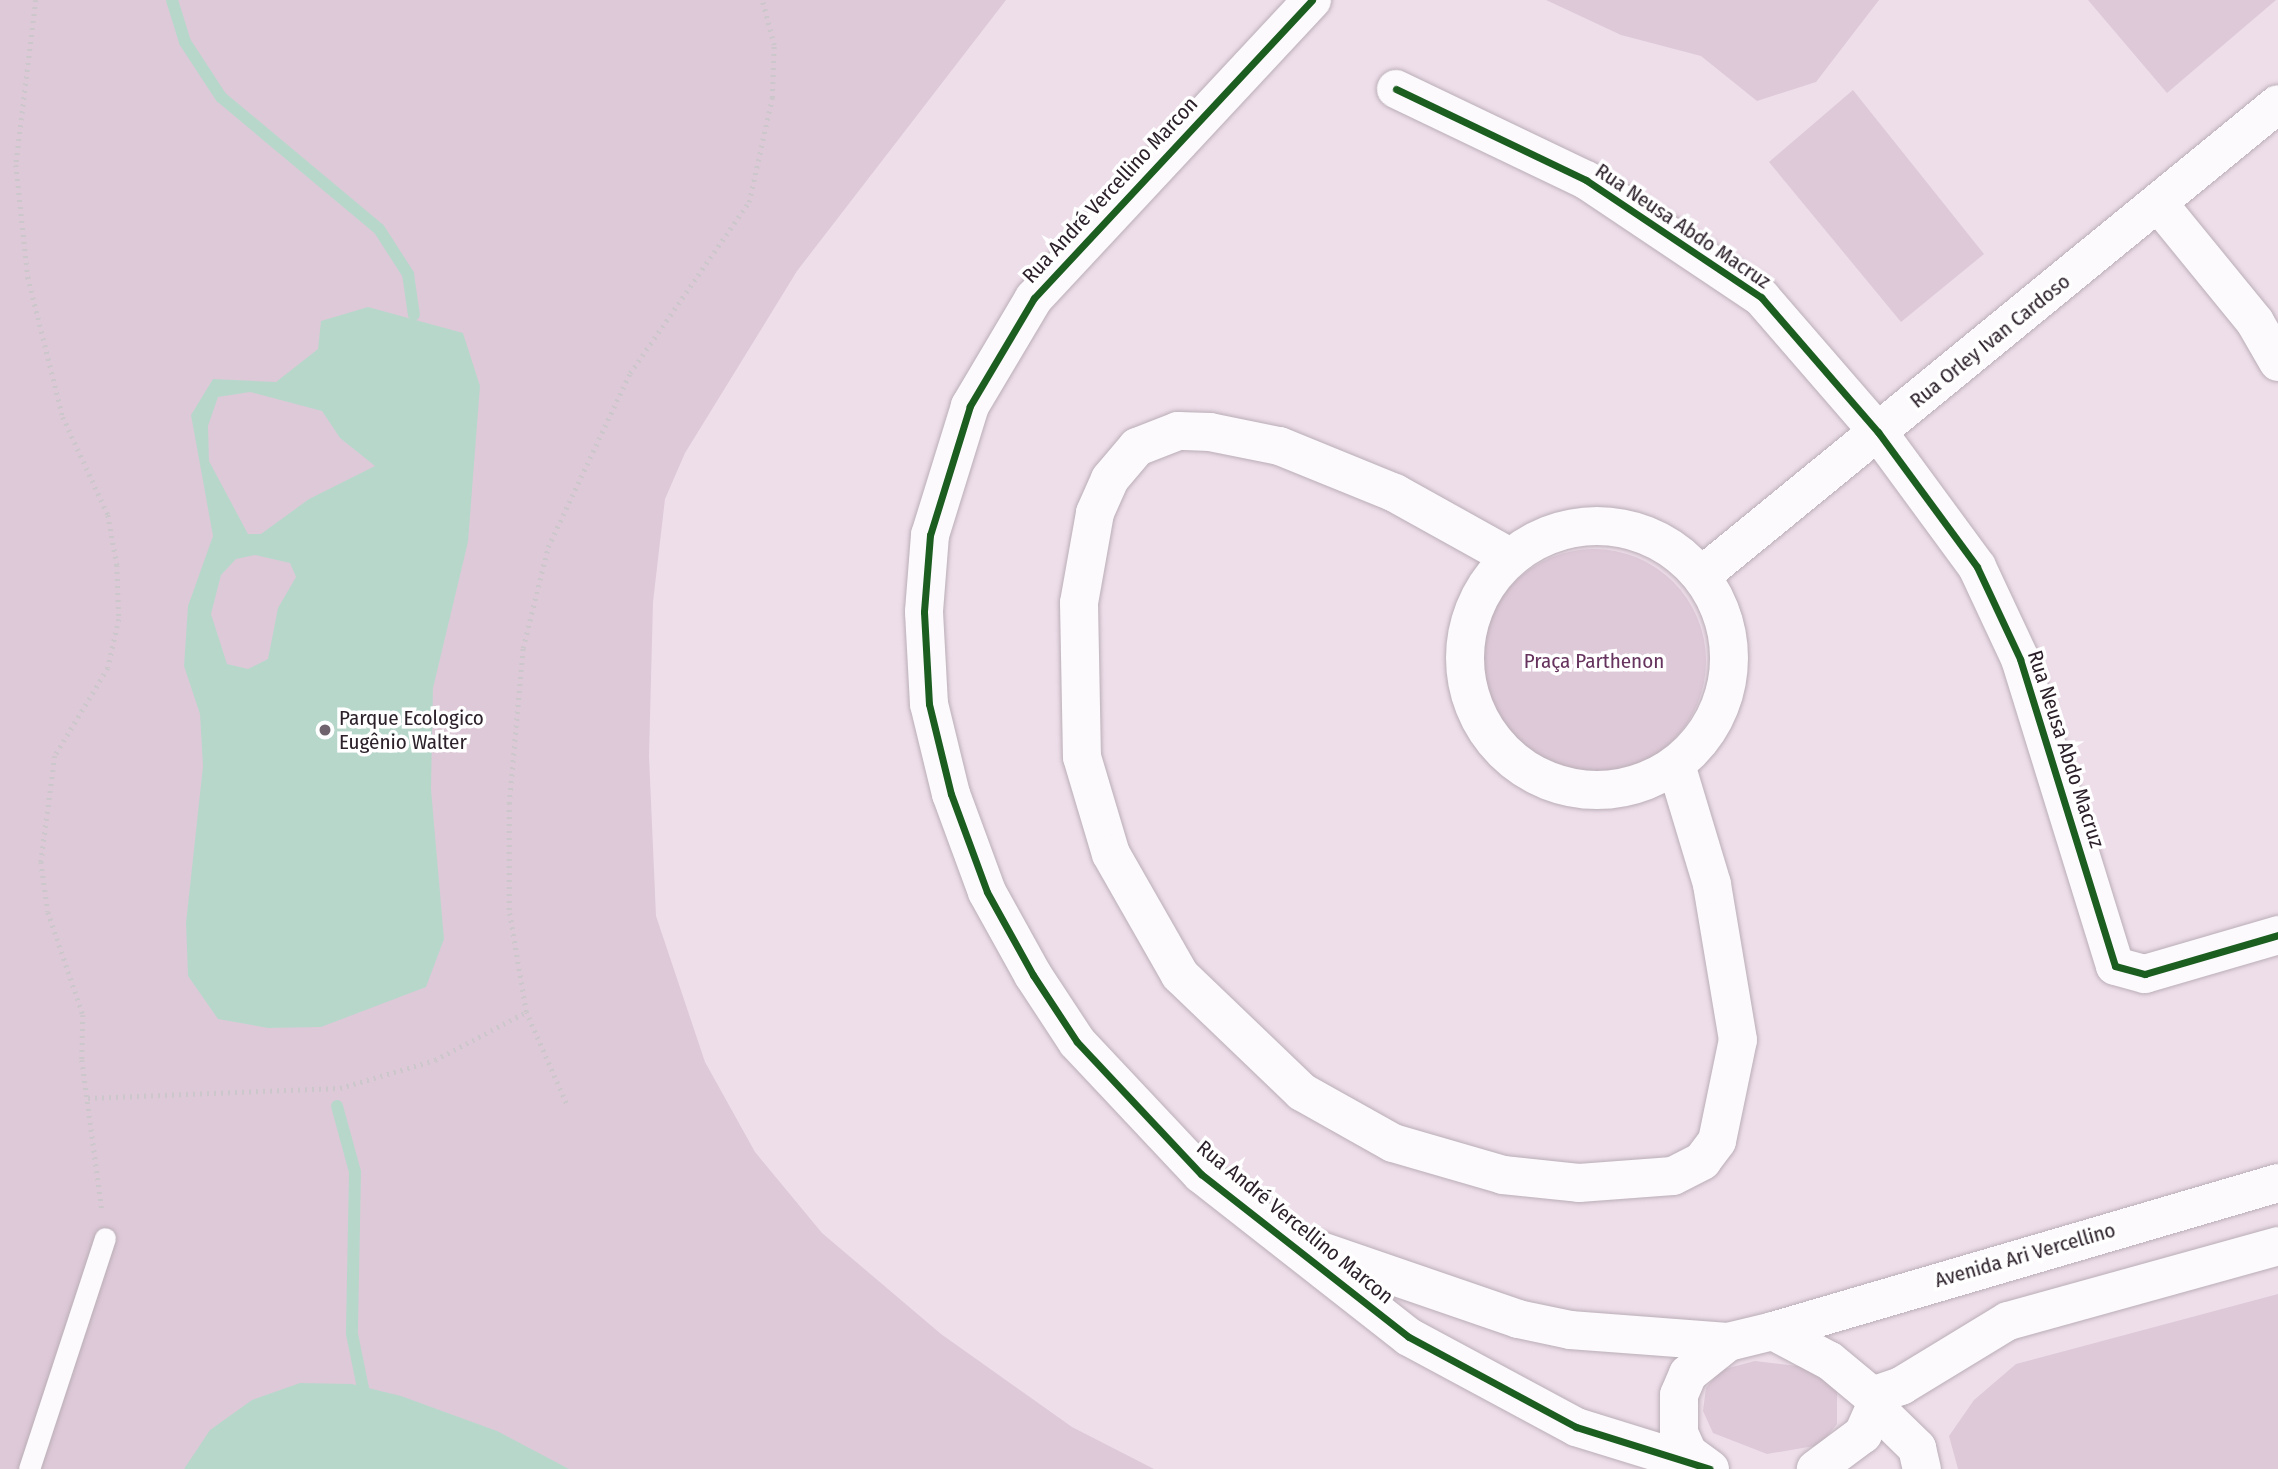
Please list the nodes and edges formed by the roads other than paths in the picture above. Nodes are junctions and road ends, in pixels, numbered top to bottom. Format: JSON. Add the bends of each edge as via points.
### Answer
{"nodes":[{"id":1,"x":1311,"y":0,"type":"edge"},
{"id":2,"x":1396,"y":89,"type":"dead end"},
{"id":3,"x":2278,"y":104,"type":"edge"},
{"id":4,"x":2158,"y":203,"type":"junction"},
{"id":5,"x":2278,"y":362,"type":"edge"},
{"id":6,"x":1878,"y":432,"type":"junction"},
{"id":7,"x":1510,"y":557,"type":"junction"},
{"id":8,"x":1701,"y":576,"type":"junction"},
{"id":9,"x":1676,"y":765,"type":"junction"},
{"id":10,"x":2278,"y":935,"type":"edge"},
{"id":11,"x":2278,"y":1183,"type":"edge"},
{"id":12,"x":105,"y":1238,"type":"road end"},
{"id":13,"x":1296,"y":1243,"type":"junction"},
{"id":14,"x":2278,"y":1246,"type":"edge"},
{"id":15,"x":1773,"y":1331,"type":"junction"},
{"id":16,"x":1728,"y":1342,"type":"junction"},
{"id":17,"x":1873,"y":1401,"type":"junction"},
{"id":18,"x":1707,"y":1468,"type":"edge"},
{"id":19,"x":29,"y":1469,"type":"edge"},
{"id":20,"x":1816,"y":1469,"type":"edge"},
{"id":21,"x":1922,"y":1469,"type":"edge"}],
"edges":[{"from":1,"to":13,"type":"street","name":"Rua André Vercellino Marcon","via":[[1034,298],[995,355],[948,463],[930,535],[924,612],[929,704],[951,794],[988,892],[1033,975],[1077,1042],[1135,1110],[1201,1174]]},
{"from":2,"to":6,"type":"street","name":"Rua Neusa Abdo Macruz","via":[[1586,180],[1761,297]]},
{"from":3,"to":4,"type":"street","name":"Rua Orley Ivan Cardoso"},
{"from":4,"to":5,"type":"street","via":[[2255,322]]},
{"from":4,"to":6,"type":"street","name":"Rua Orley Ivan Cardoso"},
{"from":6,"to":8,"type":"street","name":"Rua Orley Ivan Cardoso"},
{"from":6,"to":10,"type":"street","name":"Rua Neusa Abdo Macruz","via":[[1977,566],[2020,659],[2075,824],[2109,958],[2123,972],[2145,974]]},
{"from":7,"to":8,"type":"street","via":[[1562,530],[1623,528],[1670,548]]},
{"from":7,"to":9,"type":"street","via":[[1475,604],[1464,661],[1475,708],[1494,742],[1541,778],[1596,790],[1651,779]]},
{"from":7,"to":9,"type":"street","via":[[1395,493],[1279,446],[1210,432],[1178,431],[1137,447],[1110,479],[1095,513],[1079,603],[1082,757],[1111,854],[1180,975],[1303,1093],[1393,1143],[1503,1175],[1579,1183],[1673,1176],[1702,1161],[1717,1141],[1738,1040],[1712,884]]},
{"from":8,"to":9,"type":"street","via":[[1721,612],[1730,663],[1713,723]]},
{"from":11,"to":15,"type":"street","name":"Avenida Ari Vercellino"},
{"from":12,"to":19,"type":"lane"},
{"from":13,"to":16,"type":"street","name":"Rua André Vercellino Marcon","via":[[1518,1319],[1570,1329]]},
{"from":13,"to":18,"type":"street","name":"Rua André Vercellino Marcon","via":[[1409,1337],[1500,1389],[1576,1427]]},
{"from":14,"to":17,"type":"street","via":[[2008,1321]]},
{"from":15,"to":16,"type":"street","name":"Avenida Ari Vercellino"},
{"from":15,"to":17,"type":"street","via":[[1830,1361]]},
{"from":16,"to":18,"type":"street","via":[[1704,1355],[1679,1395],[1679,1433]]},
{"from":17,"to":20,"type":"street","via":[[1863,1434]]},
{"from":17,"to":21,"type":"street","via":[[1916,1448]]}]}
